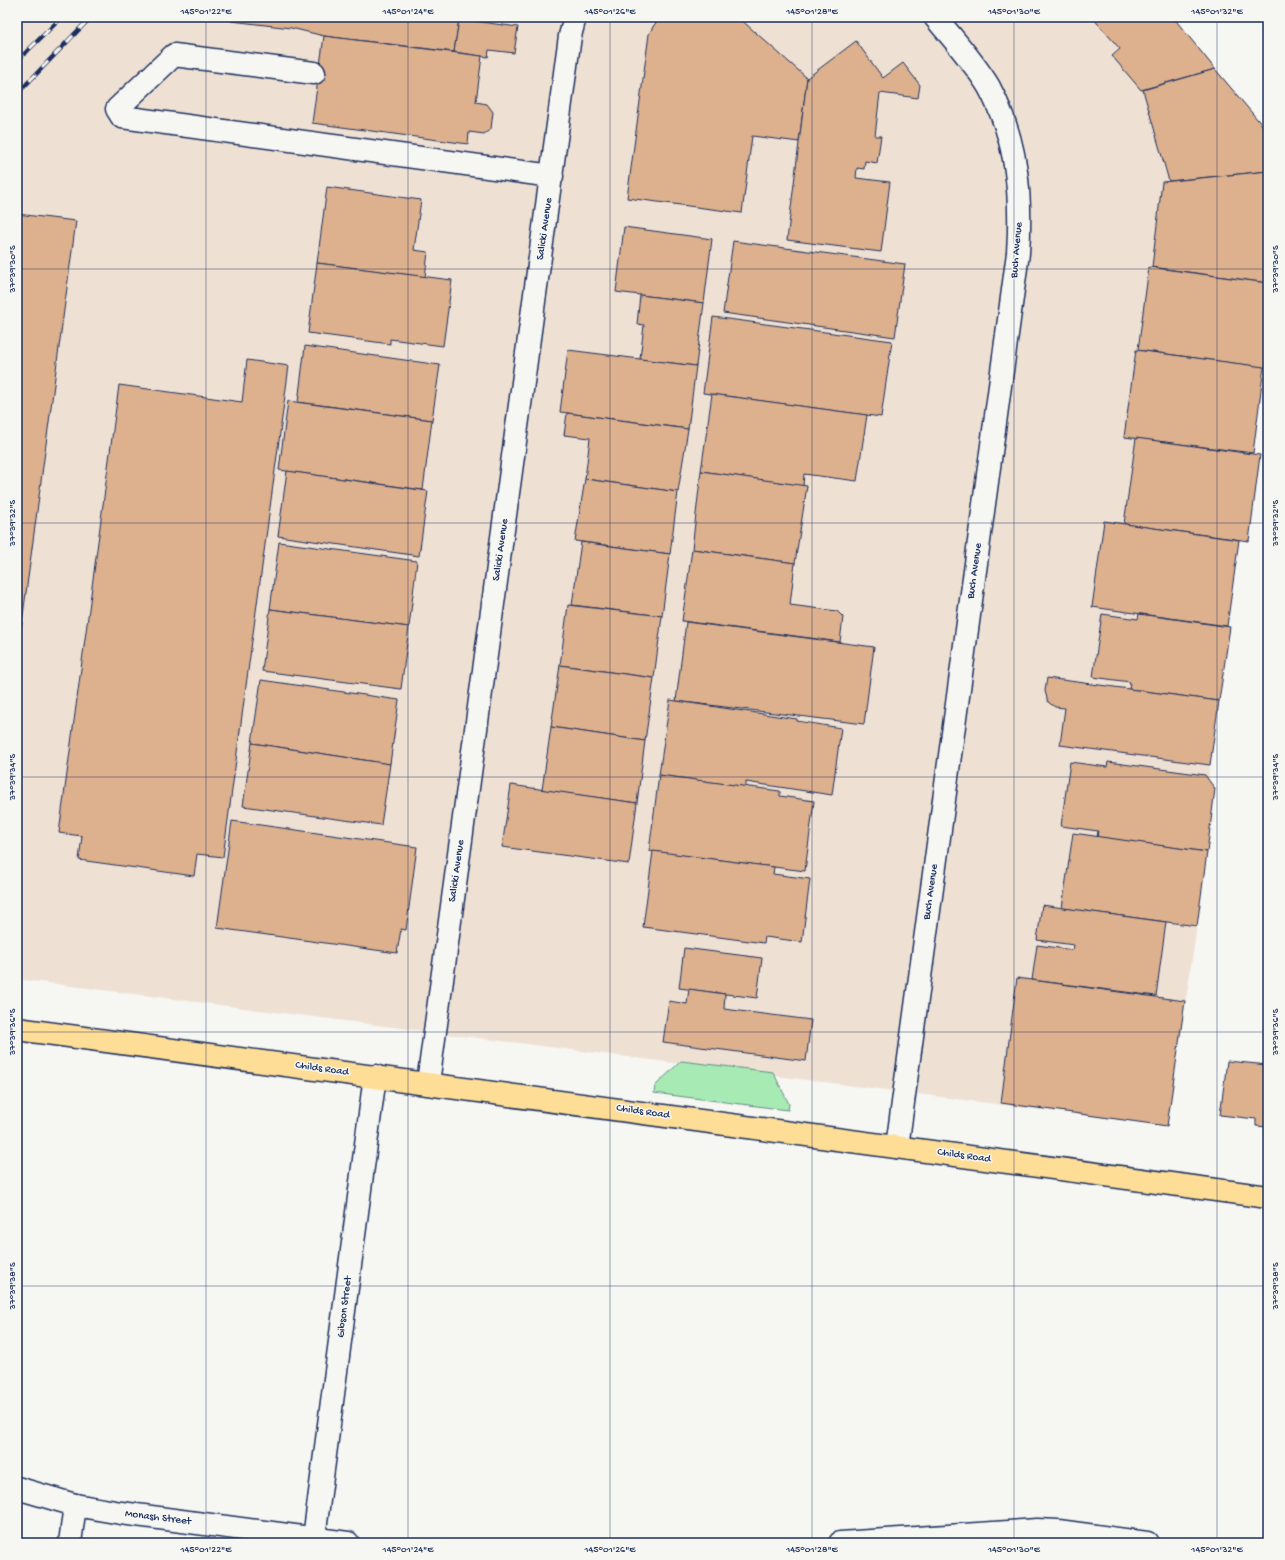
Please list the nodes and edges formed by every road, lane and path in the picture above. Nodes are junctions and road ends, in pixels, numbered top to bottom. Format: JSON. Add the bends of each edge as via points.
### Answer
{"nodes":[{"id":1,"x":574,"y":17,"type":"edge"},
{"id":2,"x":935,"y":17,"type":"edge"},
{"id":3,"x":314,"y":73,"type":"dead end"},
{"id":4,"x":552,"y":176,"type":"junction"},
{"id":5,"x":17,"y":1029,"type":"edge"},
{"id":6,"x":375,"y":1076,"type":"junction"},
{"id":7,"x":428,"y":1083,"type":"junction"},
{"id":8,"x":897,"y":1147,"type":"junction"},
{"id":9,"x":1268,"y":1197,"type":"edge"},
{"id":10,"x":17,"y":1488,"type":"edge"},
{"id":11,"x":75,"y":1505,"type":"junction"},
{"id":12,"x":314,"y":1538,"type":"junction"},
{"id":13,"x":70,"y":1543,"type":"edge"},
{"id":14,"x":348,"y":1543,"type":"edge"},
{"id":15,"x":840,"y":1543,"type":"edge"},
{"id":16,"x":1147,"y":1543,"type":"edge"}],
"edges":[{"from":1,"to":4,"type":"street","name":"Salicki Avenue"},
{"from":2,"to":8,"type":"street","name":"Buch Avenue","via":[[988,86],[1002,113],[1019,184],[1020,221],[1018,253]]},
{"from":3,"to":4,"type":"street","via":[[174,55],[117,109],[122,117]]},
{"from":4,"to":7,"type":"street","name":"Salicki Avenue"},
{"from":5,"to":6,"type":"main road","name":"Childs Road"},
{"from":6,"to":7,"type":"main road","name":"Childs Road"},
{"from":6,"to":12,"type":"street","name":"Gibson Street"},
{"from":7,"to":8,"type":"main road","name":"Childs Road"},
{"from":8,"to":9,"type":"main road","name":"Childs Road"},
{"from":10,"to":11,"type":"street","name":"Monash Street"},
{"from":11,"to":12,"type":"street","name":"Monash Street"},
{"from":11,"to":13,"type":"street"},
{"from":12,"to":14,"type":"street","name":"Monash Street"},
{"from":15,"to":16,"type":"street","via":[[1010,1530],[1058,1531]]}]}
